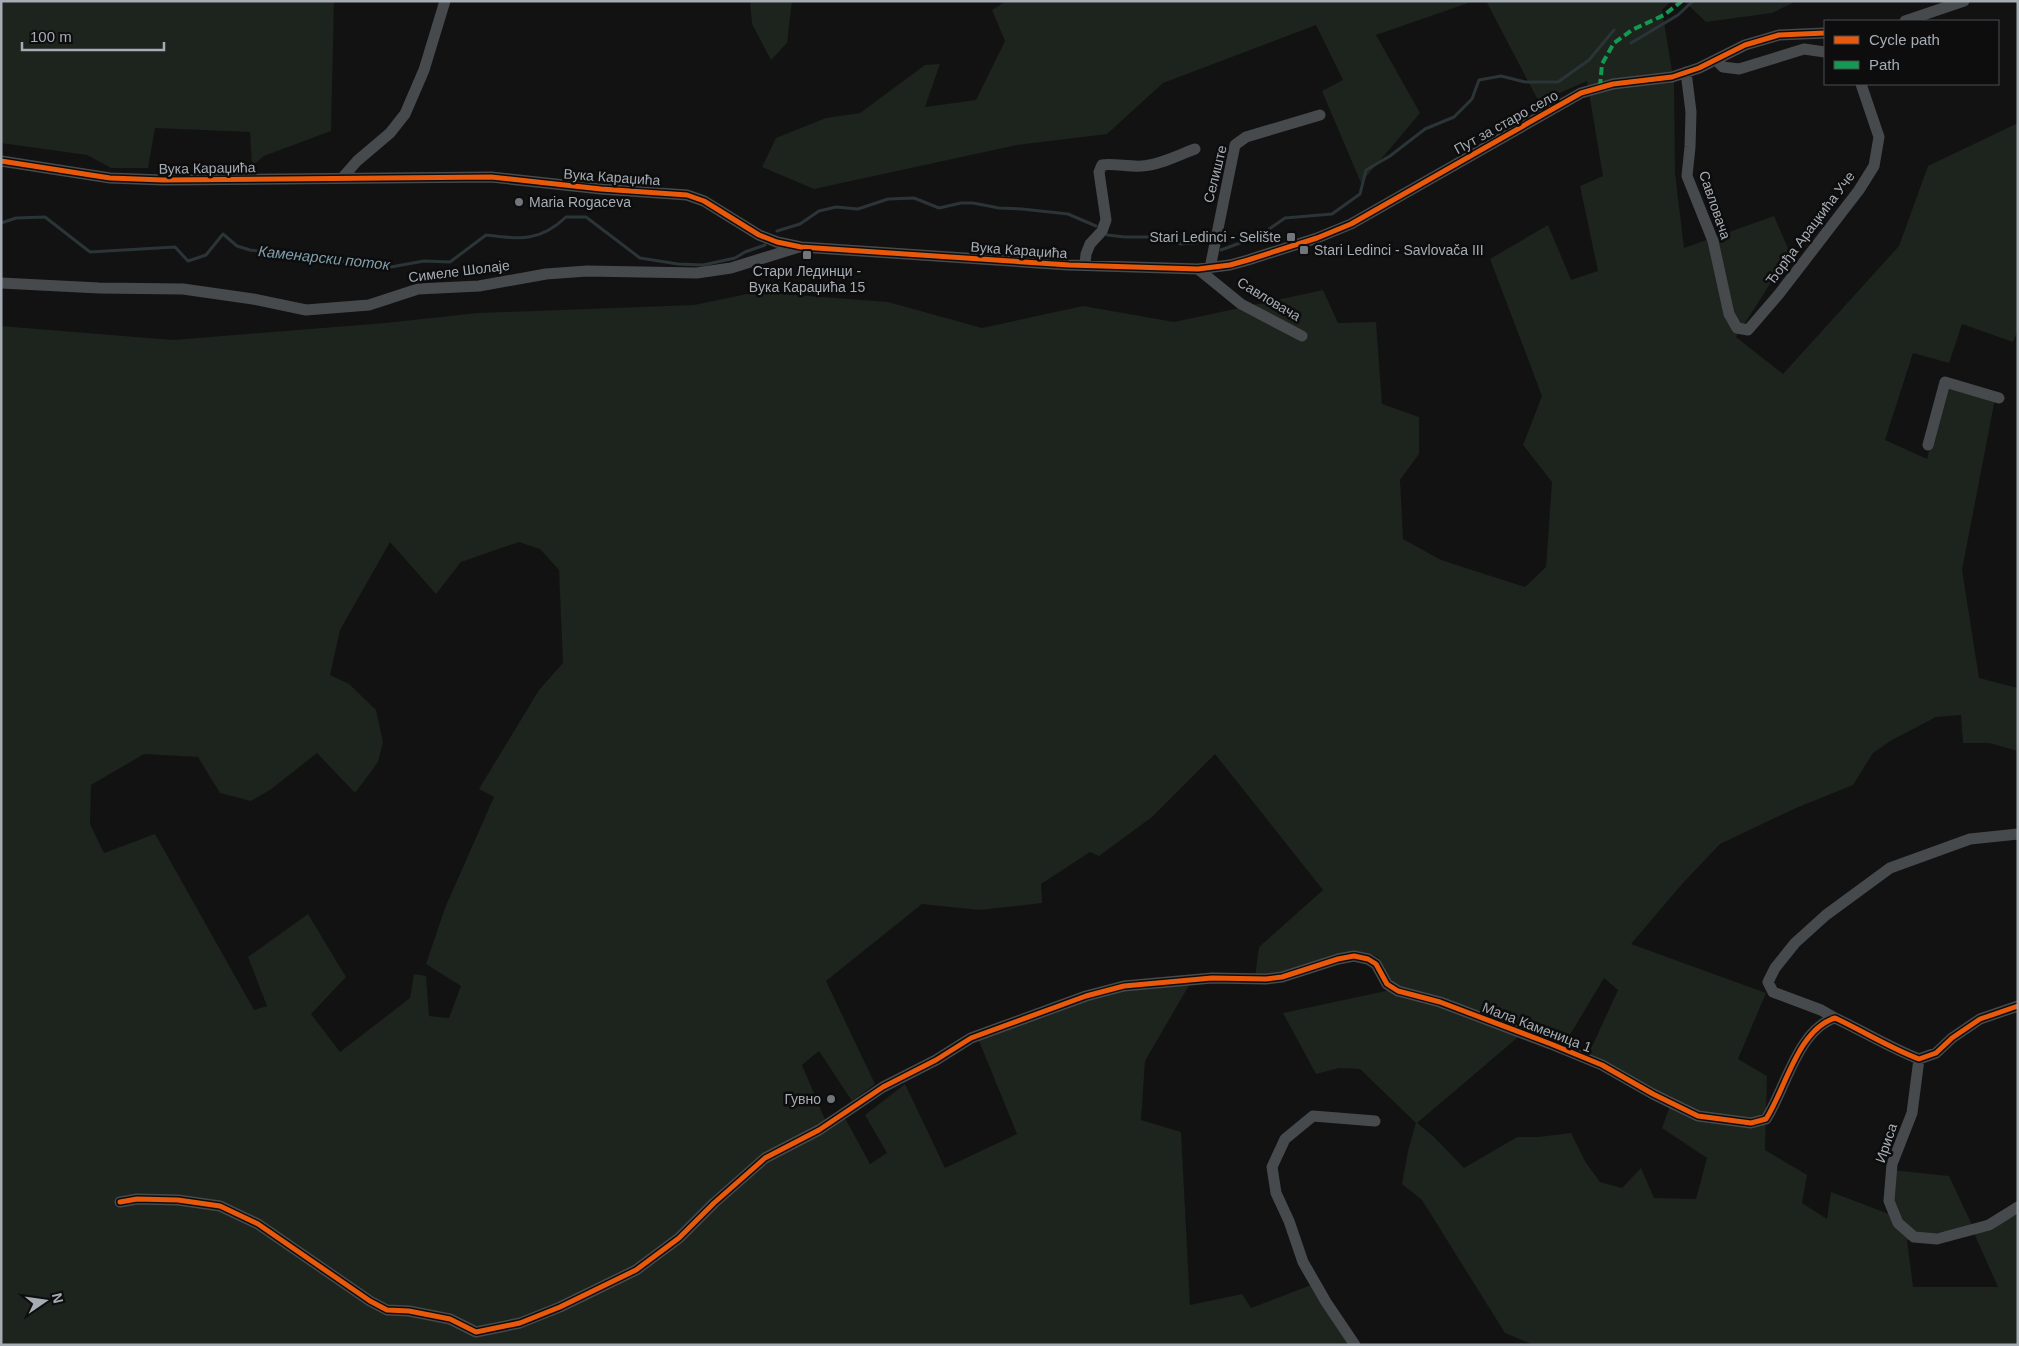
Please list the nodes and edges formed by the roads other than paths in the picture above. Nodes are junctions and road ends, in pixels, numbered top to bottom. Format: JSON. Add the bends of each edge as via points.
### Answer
{"nodes":[{"id":1,"x":445,"y":1,"type":"edge"},
{"id":2,"x":1964,"y":1,"type":"edge"},
{"id":3,"x":1908,"y":20,"type":"edge"},
{"id":4,"x":1824,"y":33,"type":"edge"},
{"id":5,"x":1824,"y":52,"type":"edge"},
{"id":6,"x":1716,"y":60,"type":"junction"},
{"id":7,"x":1686,"y":72,"type":"junction"},
{"id":8,"x":1861,"y":85,"type":"edge"},
{"id":9,"x":1320,"y":115,"type":"dead end"},
{"id":10,"x":1195,"y":149,"type":"dead end"},
{"id":11,"x":1,"y":162,"type":"edge"},
{"id":12,"x":343,"y":177,"type":"junction"},
{"id":13,"x":801,"y":247,"type":"junction"},
{"id":14,"x":1084,"y":265,"type":"junction"},
{"id":15,"x":1204,"y":268,"type":"junction"},
{"id":16,"x":1,"y":283,"type":"edge"},
{"id":17,"x":1752,"y":326,"type":"joint"},
{"id":18,"x":1302,"y":336,"type":"dead end"},
{"id":19,"x":2000,"y":398,"type":"dead end"},
{"id":20,"x":1928,"y":445,"type":"dead end"},
{"id":21,"x":2018,"y":834,"type":"edge"},
{"id":22,"x":2018,"y":1006,"type":"edge"},
{"id":23,"x":1835,"y":1018,"type":"junction"},
{"id":24,"x":1919,"y":1060,"type":"junction"},
{"id":25,"x":1375,"y":1121,"type":"dead end"},
{"id":26,"x":120,"y":1202,"type":"dead end"},
{"id":27,"x":2018,"y":1207,"type":"edge"},
{"id":28,"x":1355,"y":1345,"type":"edge"}],
"edges":[{"from":1,"to":12,"type":"street","via":[[424,70],[405,114],[390,133]]},
{"from":2,"to":3,"type":"street"},
{"from":4,"to":6,"type":"street","name":"Пут за старо село","via":[[1779,35],[1745,45]]},
{"from":5,"to":6,"type":"street","via":[[1804,49],[1738,69],[1723,68]]},
{"from":6,"to":7,"type":"street","name":"Пут за старо село"},
{"from":7,"to":15,"type":"street","name":"Пут за старо село","via":[[1672,77],[1613,84],[1581,93],[1351,224],[1248,260]]},
{"from":7,"to":17,"type":"street","name":"Савловача","via":[[1691,112],[1686,176],[1713,242],[1729,314],[1737,328],[1748,330]]},
{"from":8,"to":17,"type":"street","name":"Ђорђа Арацкића Уче","via":[[1879,137],[1874,166],[1859,190]]},
{"from":9,"to":15,"type":"street","name":"Селиште","via":[[1246,137],[1235,145]]},
{"from":10,"to":14,"type":"street","via":[[1144,166],[1102,165],[1099,172],[1106,220],[1102,231],[1090,244]]},
{"from":11,"to":12,"type":"street","name":"Вука Караџића","via":[[110,178]]},
{"from":12,"to":13,"type":"street","name":"Вука Караџића","via":[[491,177],[687,194],[759,234]]},
{"from":13,"to":14,"type":"street","name":"Вука Караџића"},
{"from":13,"to":16,"type":"street","name":"Симеле Шолаје","via":[[731,268],[697,273],[587,271],[546,274],[479,286],[418,289],[369,305],[315,310],[183,289]]},
{"from":14,"to":15,"type":"street","name":"Вука Караџића"},
{"from":15,"to":18,"type":"street","name":"Савловача","via":[[1241,304]]},
{"from":19,"to":20,"type":"street","via":[[1946,382]]},
{"from":21,"to":23,"type":"street","via":[[1970,839],[1890,868],[1826,915],[1795,944],[1768,982],[1773,992]]},
{"from":22,"to":24,"type":"street","via":[[1980,1019],[1936,1052]]},
{"from":23,"to":24,"type":"street"},
{"from":23,"to":26,"type":"street","name":"Мала Каменица 1","via":[[1824,1021],[1814,1030],[1783,1081],[1766,1119],[1751,1123],[1698,1116],[1602,1065],[1552,1044],[1424,996],[1398,991],[1387,984],[1376,964],[1368,958],[1338,959],[1266,979],[1212,978],[1124,986],[1086,996],[971,1038],[883,1088],[819,1130],[765,1158],[678,1238],[636,1270],[560,1308],[497,1329],[476,1332],[450,1319],[387,1310],[258,1224],[220,1206],[178,1200]]},
{"from":24,"to":27,"type":"street","name":"Ириса","via":[[1912,1113],[1892,1164],[1889,1201],[1898,1223],[1914,1237],[1937,1239],[1989,1225]]},
{"from":25,"to":28,"type":"street","via":[[1313,1116],[1285,1139],[1272,1167],[1276,1193],[1303,1262]]}]}
